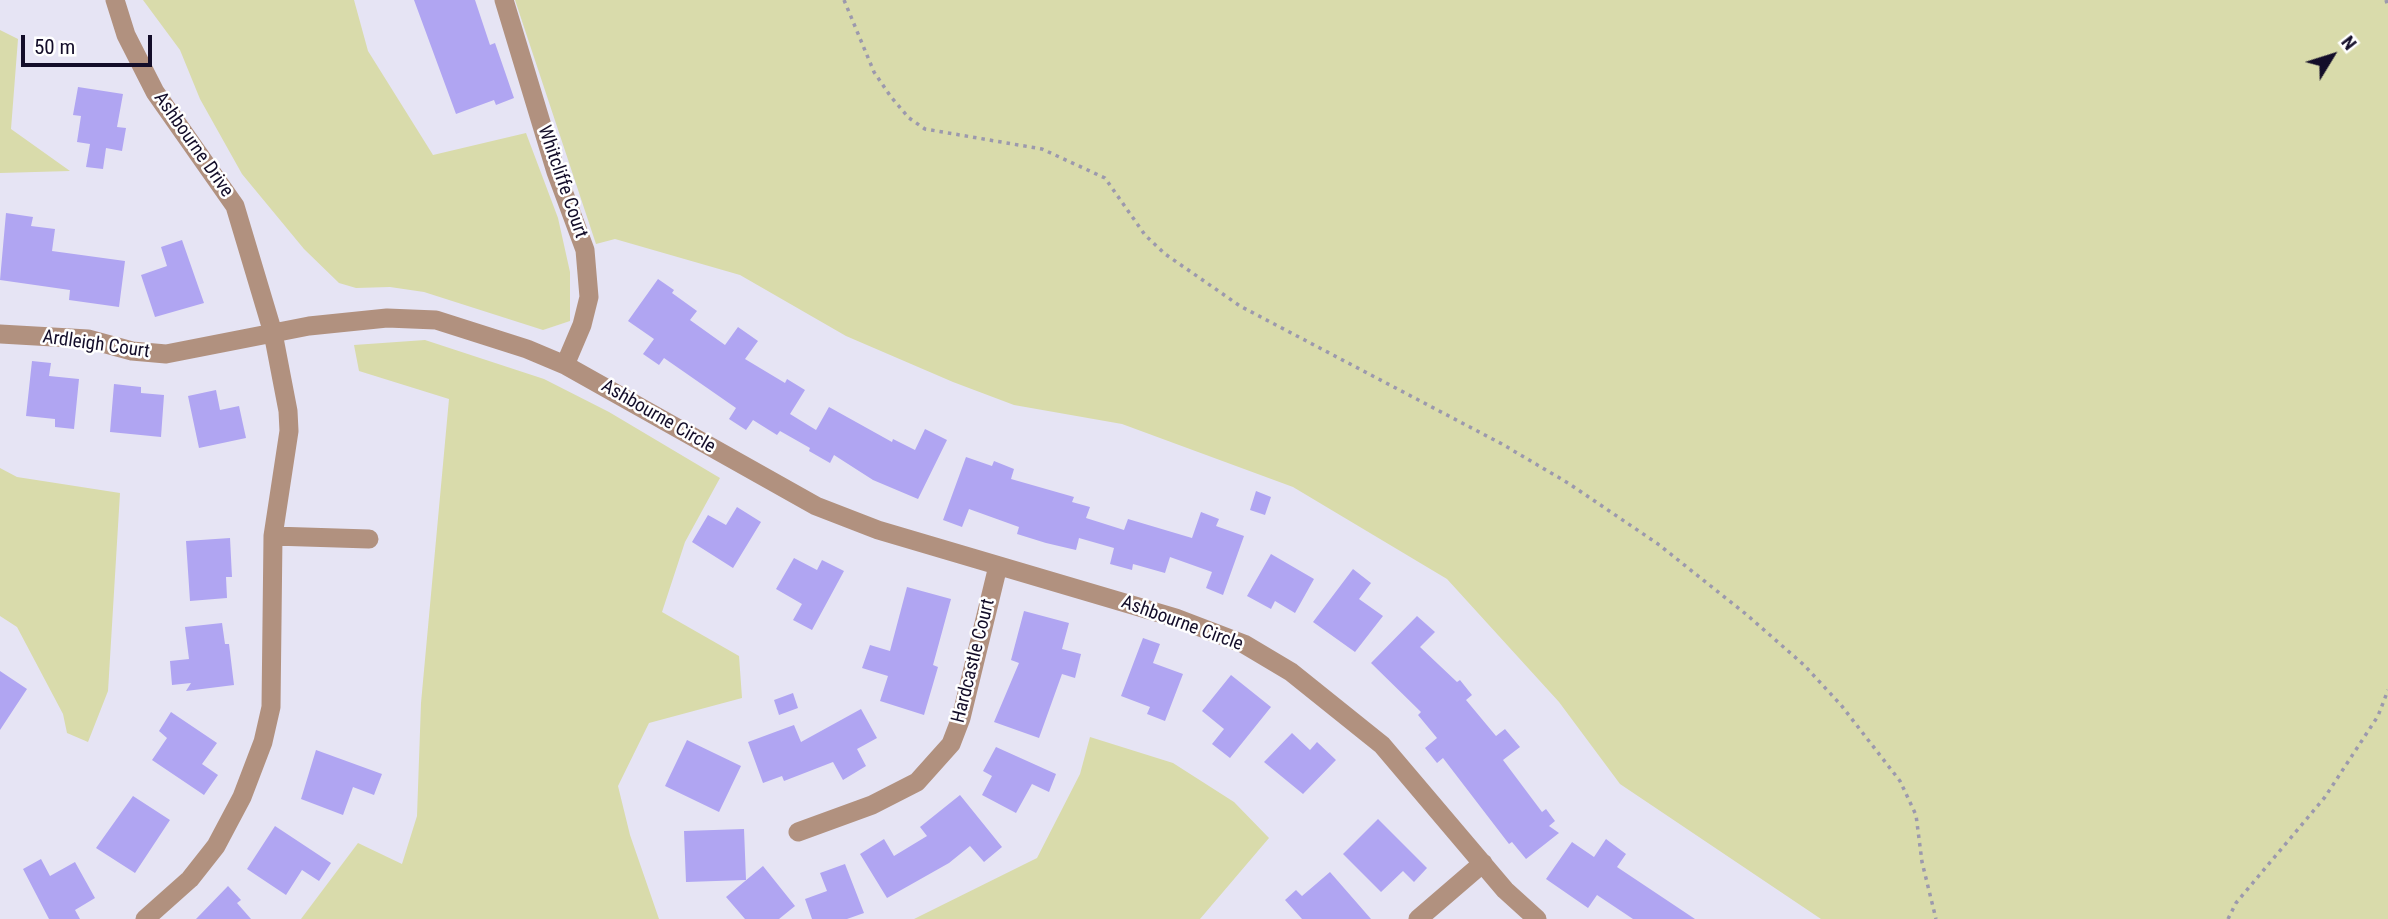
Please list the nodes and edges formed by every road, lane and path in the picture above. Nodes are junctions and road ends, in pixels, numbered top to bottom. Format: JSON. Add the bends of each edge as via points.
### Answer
{"nodes":[{"id":1,"x":116,"y":0,"type":"edge"},
{"id":2,"x":504,"y":0,"type":"edge"},
{"id":3,"x":844,"y":0,"type":"edge"},
{"id":4,"x":2386,"y":0,"type":"edge"},
{"id":5,"x":2388,"y":7,"type":"edge"},
{"id":6,"x":273,"y":333,"type":"junction"},
{"id":7,"x":0,"y":334,"type":"edge"},
{"id":8,"x":565,"y":365,"type":"junction"},
{"id":9,"x":273,"y":536,"type":"junction"},
{"id":10,"x":369,"y":538,"type":"dead end"},
{"id":11,"x":998,"y":566,"type":"junction"},
{"id":12,"x":2388,"y":690,"type":"edge"},
{"id":13,"x":798,"y":832,"type":"dead end"},
{"id":14,"x":1483,"y":863,"type":"junction"},
{"id":15,"x":145,"y":919,"type":"edge"},
{"id":16,"x":1418,"y":919,"type":"edge"},
{"id":17,"x":1537,"y":919,"type":"edge"},
{"id":18,"x":1936,"y":919,"type":"edge"},
{"id":19,"x":2228,"y":919,"type":"edge"}],
"edges":[{"from":1,"to":6,"type":"street","name":"Ashbourne Drive","via":[[126,35],[155,92],[235,206]]},
{"from":2,"to":8,"type":"street","name":"Whitcliffe Court","via":[[556,172],[585,250],[589,297]]},
{"from":3,"to":18,"type":"path","via":[[874,72],[909,118],[925,129],[1042,149],[1105,178],[1145,235],[1165,254],[1240,306],[1567,482],[1639,530],[1747,615],[1841,705],[1900,781],[1916,815]]},
{"from":4,"to":5,"type":"path"},
{"from":6,"to":7,"type":"street","name":"Ardleigh Court","via":[[166,354],[88,339]]},
{"from":6,"to":8,"type":"street","name":"Ashbourne Circle","via":[[387,318],[436,320]]},
{"from":6,"to":9,"type":"street","via":[[289,431]]},
{"from":8,"to":11,"type":"street","name":"Ashbourne Circle","via":[[816,506]]},
{"from":9,"to":10,"type":"street"},
{"from":9,"to":15,"type":"street","via":[[272,694],[262,742],[242,797],[216,846],[190,879]]},
{"from":11,"to":13,"type":"street","name":"Hardcastle Court","via":[[951,744],[917,782],[872,805]]},
{"from":11,"to":14,"type":"street","name":"Ashbourne Circle","via":[[1176,618],[1244,645],[1291,673],[1382,746]]},
{"from":12,"to":19,"type":"path","via":[[2378,716],[2332,787],[2236,903]]},
{"from":14,"to":16,"type":"street"},
{"from":14,"to":17,"type":"street","name":"Ashbourne Circle"}]}
